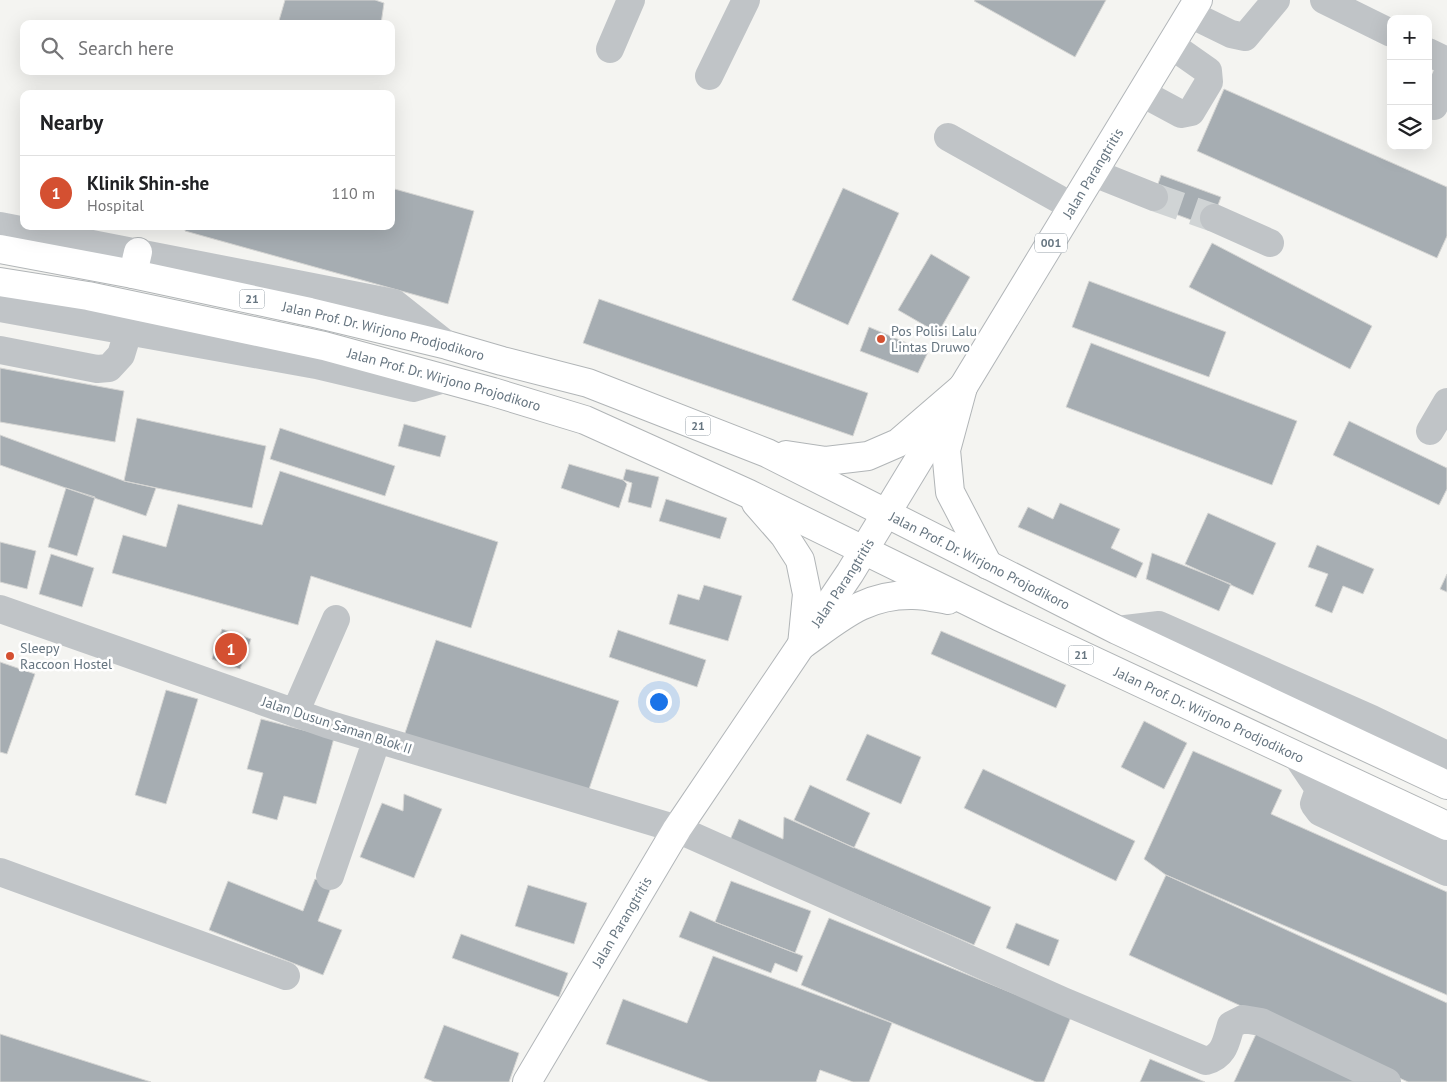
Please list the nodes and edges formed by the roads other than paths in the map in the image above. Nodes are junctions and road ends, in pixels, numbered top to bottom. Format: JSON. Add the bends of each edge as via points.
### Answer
{"nodes":[{"id":1,"x":631,"y":0,"type":"edge"},
{"id":2,"x":746,"y":0,"type":"edge"},
{"id":3,"x":1276,"y":0,"type":"edge"},
{"id":4,"x":1324,"y":0,"type":"edge"},
{"id":5,"x":1194,"y":7,"type":"edge"},
{"id":6,"x":1387,"y":31,"type":"edge"},
{"id":7,"x":1171,"y":45,"type":"junction"},
{"id":8,"x":610,"y":49,"type":"dead end"},
{"id":9,"x":1432,"y":54,"type":"edge"},
{"id":10,"x":1447,"y":61,"type":"edge"},
{"id":11,"x":1447,"y":75,"type":"edge"},
{"id":12,"x":709,"y":76,"type":"dead end"},
{"id":13,"x":1142,"y":93,"type":"junction"},
{"id":14,"x":1434,"y":106,"type":"dead end"},
{"id":15,"x":948,"y":137,"type":"dead end"},
{"id":16,"x":1094,"y":173,"type":"junction"},
{"id":17,"x":1154,"y":196,"type":"tunnel mouth"},
{"id":18,"x":1073,"y":207,"type":"junction"},
{"id":19,"x":1214,"y":218,"type":"tunnel mouth"},
{"id":20,"x":0,"y":226,"type":"edge"},
{"id":21,"x":1270,"y":243,"type":"dead end"},
{"id":22,"x":0,"y":249,"type":"edge"},
{"id":23,"x":135,"y":263,"type":"junction"},
{"id":24,"x":0,"y":282,"type":"edge"},
{"id":25,"x":0,"y":308,"type":"edge"},
{"id":26,"x":128,"y":332,"type":"junction"},
{"id":27,"x":0,"y":350,"type":"edge"},
{"id":28,"x":502,"y":361,"type":"junction"},
{"id":29,"x":444,"y":379,"type":"junction"},
{"id":30,"x":963,"y":387,"type":"junction"},
{"id":31,"x":493,"y":392,"type":"junction"},
{"id":32,"x":1447,"y":402,"type":"edge"},
{"id":33,"x":1430,"y":431,"type":"dead end"},
{"id":34,"x":767,"y":453,"type":"junction"},
{"id":35,"x":748,"y":494,"type":"junction"},
{"id":36,"x":886,"y":514,"type":"junction"},
{"id":37,"x":864,"y":550,"type":"junction"},
{"id":38,"x":988,"y":565,"type":"junction"},
{"id":39,"x":972,"y":603,"type":"junction"},
{"id":40,"x":0,"y":609,"type":"edge"},
{"id":41,"x":336,"y":619,"type":"dead end"},
{"id":42,"x":1117,"y":630,"type":"junction"},
{"id":43,"x":802,"y":645,"type":"junction"},
{"id":44,"x":294,"y":713,"type":"junction"},
{"id":45,"x":376,"y":739,"type":"junction"},
{"id":46,"x":1447,"y":755,"type":"edge"},
{"id":47,"x":1298,"y":758,"type":"junction"},
{"id":48,"x":1447,"y":785,"type":"edge"},
{"id":49,"x":1319,"y":789,"type":"junction"},
{"id":50,"x":1447,"y":826,"type":"edge"},
{"id":51,"x":677,"y":829,"type":"junction"},
{"id":52,"x":1447,"y":849,"type":"edge"},
{"id":53,"x":0,"y":872,"type":"edge"},
{"id":54,"x":1447,"y":872,"type":"edge"},
{"id":55,"x":330,"y":876,"type":"dead end"},
{"id":56,"x":286,"y":976,"type":"dead end"},
{"id":57,"x":526,"y":1082,"type":"edge"},
{"id":58,"x":1387,"y":1082,"type":"edge"}],
"edges":[{"from":1,"to":8,"type":"street"},
{"from":2,"to":12,"type":"street"},
{"from":3,"to":5,"type":"street","via":[[1245,36],[1231,34]]},
{"from":4,"to":6,"type":"street"},
{"from":5,"to":7,"type":"main road","name":"Jalan Parangtritis","number":"001"},
{"from":7,"to":13,"type":"main road","name":"Jalan Parangtritis","number":"001"},
{"from":7,"to":13,"type":"street","via":[[1208,71],[1210,82],[1191,112],[1181,114]]},
{"from":9,"to":10,"type":"street"},
{"from":11,"to":14,"type":"street"},
{"from":13,"to":16,"type":"main road","name":"Jalan Parangtritis","number":"001"},
{"from":15,"to":18,"type":"street"},
{"from":16,"to":17,"type":"street"},
{"from":16,"to":18,"type":"main road","name":"Jalan Parangtritis","number":"001"},
{"from":18,"to":30,"type":"main road","name":"Jalan Parangtritis","number":"001"},
{"from":19,"to":21,"type":"street"},
{"from":20,"to":23,"type":"street"},
{"from":22,"to":23,"type":"main road","name":"Jalan Prof. Dr. Wirjono Prodjodikoro","number":"21"},
{"from":23,"to":28,"type":"main road","name":"Jalan Prof. Dr. Wirjono Prodjodikoro","number":"21"},
{"from":24,"to":29,"type":"main road","name":"Jalan Prof. Dr. Wirjono Projodikoro","number":"21","via":[[88,296],[324,346]]},
{"from":25,"to":26,"type":"street"},
{"from":26,"to":27,"type":"street","via":[[121,355],[109,368],[97,369]]},
{"from":26,"to":29,"type":"street","via":[[316,365],[413,388]]},
{"from":28,"to":31,"type":"main road"},
{"from":28,"to":34,"type":"main road","name":"Jalan Prof. Dr. Wirjono Projodikoro","number":"21","via":[[588,383]]},
{"from":29,"to":31,"type":"main road","name":"Jalan Prof. Dr. Wirjono Projodikoro","number":"21"},
{"from":30,"to":34,"type":"main road","via":[[898,443],[868,456],[826,460]]},
{"from":30,"to":36,"type":"main road","name":"Jalan Parangtritis","number":"001"},
{"from":30,"to":38,"type":"main road","via":[[946,450],[950,492]]},
{"from":31,"to":35,"type":"main road","name":"Jalan Prof. Dr. Wirjono Projodikoro","number":"21","via":[[585,420]]},
{"from":32,"to":33,"type":"street"},
{"from":34,"to":36,"type":"main road","name":"Jalan Prof. Dr. Wirjono Projodikoro","number":"21"},
{"from":35,"to":37,"type":"main road","name":"Jalan Prof. Dr. Wirjono Projodikoro","number":"21"},
{"from":35,"to":43,"type":"main road","via":[[784,535],[800,560],[807,594]]},
{"from":36,"to":37,"type":"main road","name":"Jalan Parangtritis","number":"001"},
{"from":36,"to":38,"type":"main road","name":"Jalan Prof. Dr. Wirjono Projodikoro","number":"21"},
{"from":37,"to":39,"type":"main road","name":"Jalan Prof. Dr. Wirjono Prodjodikoro","number":"21"},
{"from":37,"to":43,"type":"main road","name":"Jalan Parangtritis"},
{"from":38,"to":42,"type":"main road","name":"Jalan Prof. Dr. Wirjono Projodikoro","number":"21"},
{"from":39,"to":43,"type":"main road","via":[[914,595],[883,597],[853,608]]},
{"from":39,"to":47,"type":"main road","name":"Jalan Prof. Dr. Wirjono Prodjodikoro","number":"21"},
{"from":40,"to":44,"type":"street","name":"Jalan Dusun Saman Blok II"},
{"from":41,"to":44,"type":"street"},
{"from":42,"to":46,"type":"street","via":[[1159,625]]},
{"from":42,"to":48,"type":"main road","name":"Jalan Prof. Dr. Wirjono Projodikoro","number":"21"},
{"from":43,"to":51,"type":"main road","name":"Jalan Parangtritis"},
{"from":44,"to":45,"type":"street","name":"Jalan Dusun Saman Blok II"},
{"from":45,"to":51,"type":"street","name":"Jalan Dusun Saman Blok II"},
{"from":45,"to":55,"type":"street"},
{"from":47,"to":49,"type":"street"},
{"from":47,"to":50,"type":"main road","name":"Jalan Prof. Dr. Wirjono Prodjodikoro","number":"21"},
{"from":49,"to":52,"type":"street"},
{"from":49,"to":54,"type":"street","via":[[1314,804],[1320,812]]},
{"from":51,"to":57,"type":"main road","name":"Jalan Parangtritis"},
{"from":51,"to":58,"type":"street","name":"Jalan Dusun Saman Blok II","via":[[1063,1001],[1206,1060],[1223,1051],[1231,1025],[1243,1019],[1261,1022]]},
{"from":53,"to":56,"type":"street"}]}
